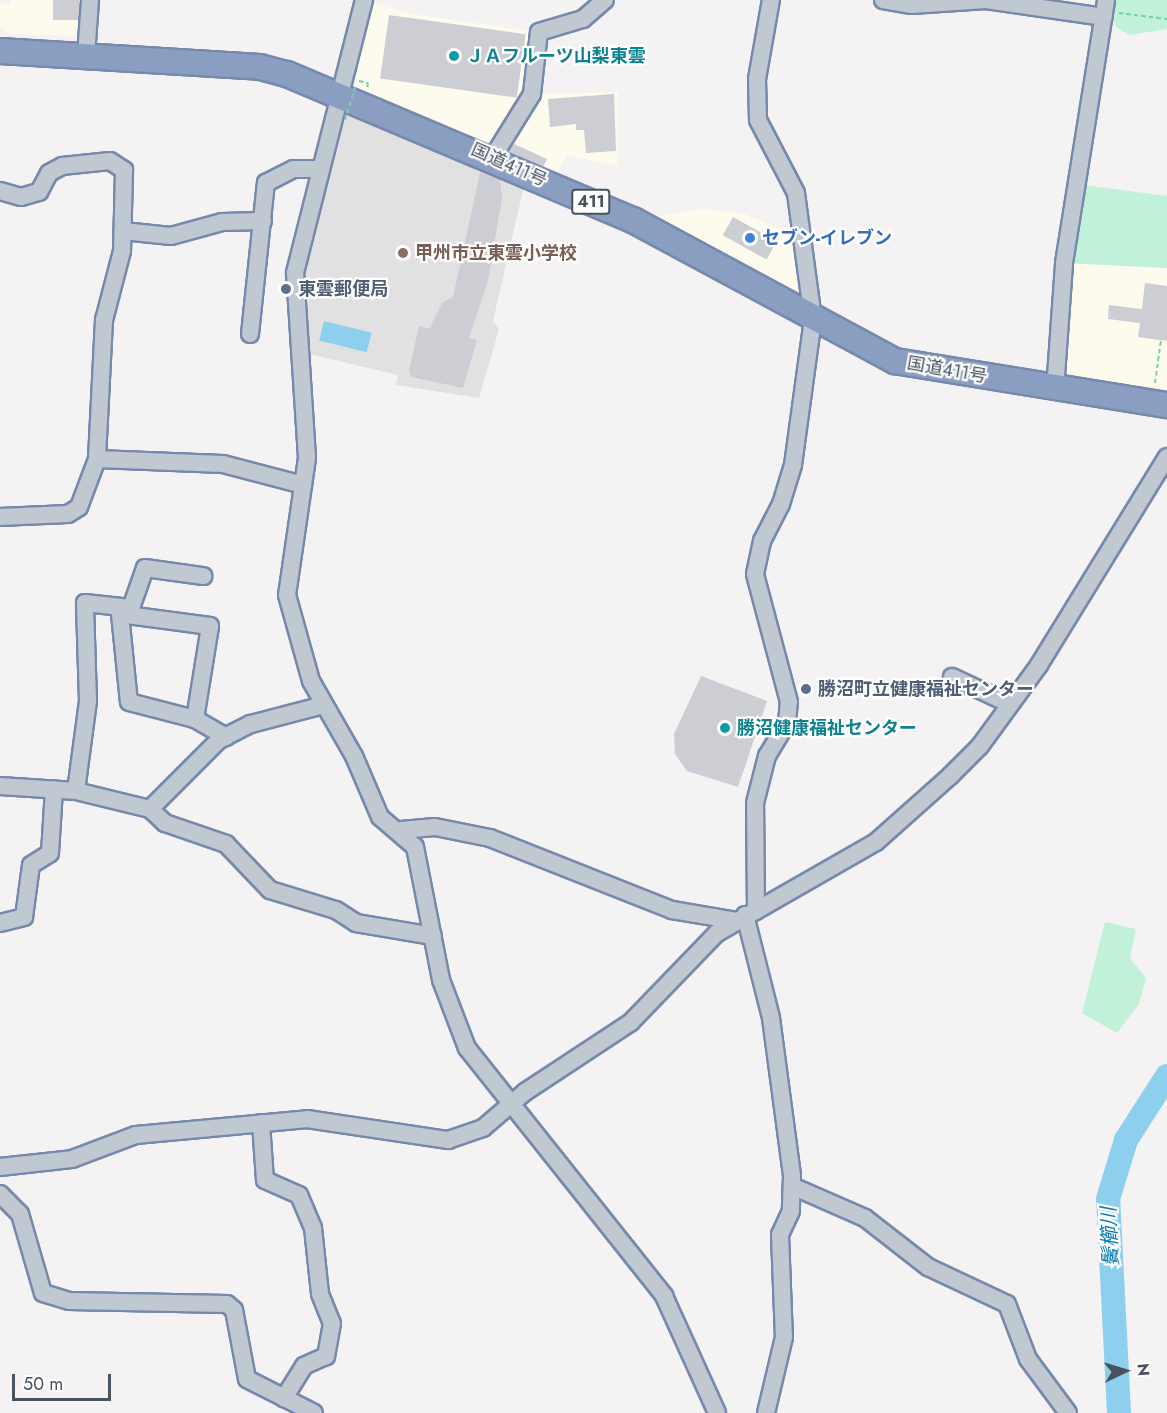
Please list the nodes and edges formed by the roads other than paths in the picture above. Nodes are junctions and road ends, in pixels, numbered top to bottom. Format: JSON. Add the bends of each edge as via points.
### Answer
{"nodes":[{"id":1,"x":90,"y":0,"type":"edge"},
{"id":2,"x":364,"y":0,"type":"edge"},
{"id":3,"x":605,"y":0,"type":"edge"},
{"id":4,"x":771,"y":0,"type":"edge"},
{"id":5,"x":883,"y":0,"type":"edge"},
{"id":6,"x":1105,"y":10,"type":"edge"},
{"id":7,"x":0,"y":51,"type":"edge"},
{"id":8,"x":86,"y":56,"type":"junction"},
{"id":9,"x":347,"y":89,"type":"junction"},
{"id":10,"x":493,"y":157,"type":"junction"},
{"id":11,"x":318,"y":169,"type":"junction"},
{"id":12,"x":0,"y":191,"type":"edge"},
{"id":13,"x":262,"y":221,"type":"junction"},
{"id":14,"x":123,"y":231,"type":"junction"},
{"id":15,"x":813,"y":319,"type":"junction"},
{"id":16,"x":250,"y":334,"type":"dead end"},
{"id":17,"x":1055,"y":390,"type":"junction"},
{"id":18,"x":1167,"y":405,"type":"edge"},
{"id":19,"x":1167,"y":457,"type":"edge"},
{"id":20,"x":97,"y":459,"type":"junction"},
{"id":21,"x":303,"y":485,"type":"junction"},
{"id":22,"x":0,"y":517,"type":"edge"},
{"id":23,"x":203,"y":576,"type":"dead end"},
{"id":24,"x":952,"y":677,"type":"dead end"},
{"id":25,"x":1010,"y":704,"type":"junction"},
{"id":26,"x":324,"y":705,"type":"junction"},
{"id":27,"x":195,"y":719,"type":"junction"},
{"id":28,"x":226,"y":737,"type":"junction"},
{"id":29,"x":0,"y":786,"type":"edge"},
{"id":30,"x":54,"y":789,"type":"junction"},
{"id":31,"x":76,"y":791,"type":"junction"},
{"id":32,"x":150,"y":809,"type":"junction"},
{"id":33,"x":401,"y":830,"type":"junction"},
{"id":34,"x":746,"y":916,"type":"junction"},
{"id":35,"x":0,"y":923,"type":"edge"},
{"id":36,"x":433,"y":936,"type":"junction"},
{"id":37,"x":511,"y":1104,"type":"junction"},
{"id":38,"x":261,"y":1124,"type":"junction"},
{"id":39,"x":0,"y":1167,"type":"edge"},
{"id":40,"x":792,"y":1186,"type":"junction"},
{"id":41,"x":0,"y":1194,"type":"edge"},
{"id":42,"x":284,"y":1398,"type":"junction"},
{"id":43,"x":314,"y":1413,"type":"edge"},
{"id":44,"x":717,"y":1413,"type":"edge"},
{"id":45,"x":766,"y":1413,"type":"edge"},
{"id":46,"x":1068,"y":1413,"type":"edge"}],
"edges":[{"from":1,"to":8,"type":"street"},
{"from":2,"to":9,"type":"street"},
{"from":3,"to":10,"type":"street","via":[[583,19],[539,32],[532,94]]},
{"from":4,"to":15,"type":"street","via":[[757,79],[758,120],[796,194]]},
{"from":5,"to":6,"type":"street","via":[[912,5],[986,0]]},
{"from":6,"to":17,"type":"street","via":[[1064,263]]},
{"from":7,"to":8,"type":"highway","name":"国道411号","number":"411"},
{"from":8,"to":9,"type":"highway","name":"国道411号","number":"411","via":[[260,67]]},
{"from":9,"to":10,"type":"highway","name":"国道411号","number":"411"},
{"from":9,"to":11,"type":"street"},
{"from":10,"to":15,"type":"highway","name":"国道411号","number":"411","via":[[633,220]]},
{"from":11,"to":13,"type":"street","via":[[294,169],[266,183]]},
{"from":11,"to":21,"type":"street","via":[[295,272],[308,432]]},
{"from":12,"to":14,"type":"street","via":[[21,197],[39,192],[49,173],[62,166],[118,163],[128,179]]},
{"from":13,"to":14,"type":"street","via":[[222,222],[171,236]]},
{"from":13,"to":16,"type":"street"},
{"from":14,"to":20,"type":"street","via":[[104,320]]},
{"from":15,"to":17,"type":"highway","name":"国道411号","number":"411","via":[[895,361]]},
{"from":15,"to":34,"type":"street","via":[[793,465],[781,504],[762,541],[755,574],[789,702],[787,723],[767,756],[755,803]]},
{"from":17,"to":18,"type":"highway","name":"国道411号","number":"411"},
{"from":19,"to":25,"type":"street"},
{"from":20,"to":21,"type":"street","via":[[223,464]]},
{"from":20,"to":22,"type":"street","via":[[79,507],[68,514]]},
{"from":21,"to":26,"type":"street","via":[[287,595],[311,681]]},
{"from":23,"to":31,"type":"street","via":[[145,568],[132,608],[85,603],[88,701]]},
{"from":24,"to":25,"type":"street"},
{"from":25,"to":34,"type":"street","via":[[980,746],[876,842]]},
{"from":26,"to":28,"type":"street"},
{"from":26,"to":33,"type":"street","via":[[354,756],[380,817]]},
{"from":27,"to":27,"type":"street","via":[[129,702],[120,614],[210,627]]},
{"from":27,"to":28,"type":"street"},
{"from":28,"to":32,"type":"street"},
{"from":29,"to":30,"type":"street"},
{"from":30,"to":31,"type":"street"},
{"from":30,"to":35,"type":"street","via":[[50,853],[31,865],[24,917]]},
{"from":31,"to":32,"type":"street"},
{"from":32,"to":36,"type":"street","via":[[165,823],[226,844],[270,890],[336,910],[356,923]]},
{"from":33,"to":34,"type":"street","via":[[435,827],[490,838],[672,910]]},
{"from":33,"to":36,"type":"street","via":[[415,847]]},
{"from":34,"to":37,"type":"street","via":[[717,933],[631,1022]]},
{"from":34,"to":40,"type":"street","via":[[771,1018]]},
{"from":36,"to":37,"type":"street","via":[[441,980],[467,1048]]},
{"from":37,"to":38,"type":"street","via":[[483,1128],[448,1140],[307,1119]]},
{"from":37,"to":44,"type":"street","via":[[664,1296]]},
{"from":38,"to":39,"type":"street","via":[[136,1136],[72,1159]]},
{"from":38,"to":42,"type":"street","via":[[265,1180],[299,1195],[313,1228],[320,1294],[332,1323],[332,1343],[326,1356],[304,1366]]},
{"from":40,"to":45,"type":"street","via":[[791,1211],[780,1235],[784,1337]]},
{"from":40,"to":46,"type":"street","via":[[865,1218],[928,1267],[1007,1304],[1028,1359]]},
{"from":41,"to":42,"type":"street","via":[[20,1214],[43,1293],[69,1300],[227,1304],[234,1310],[247,1379]]},
{"from":42,"to":43,"type":"street"}]}
